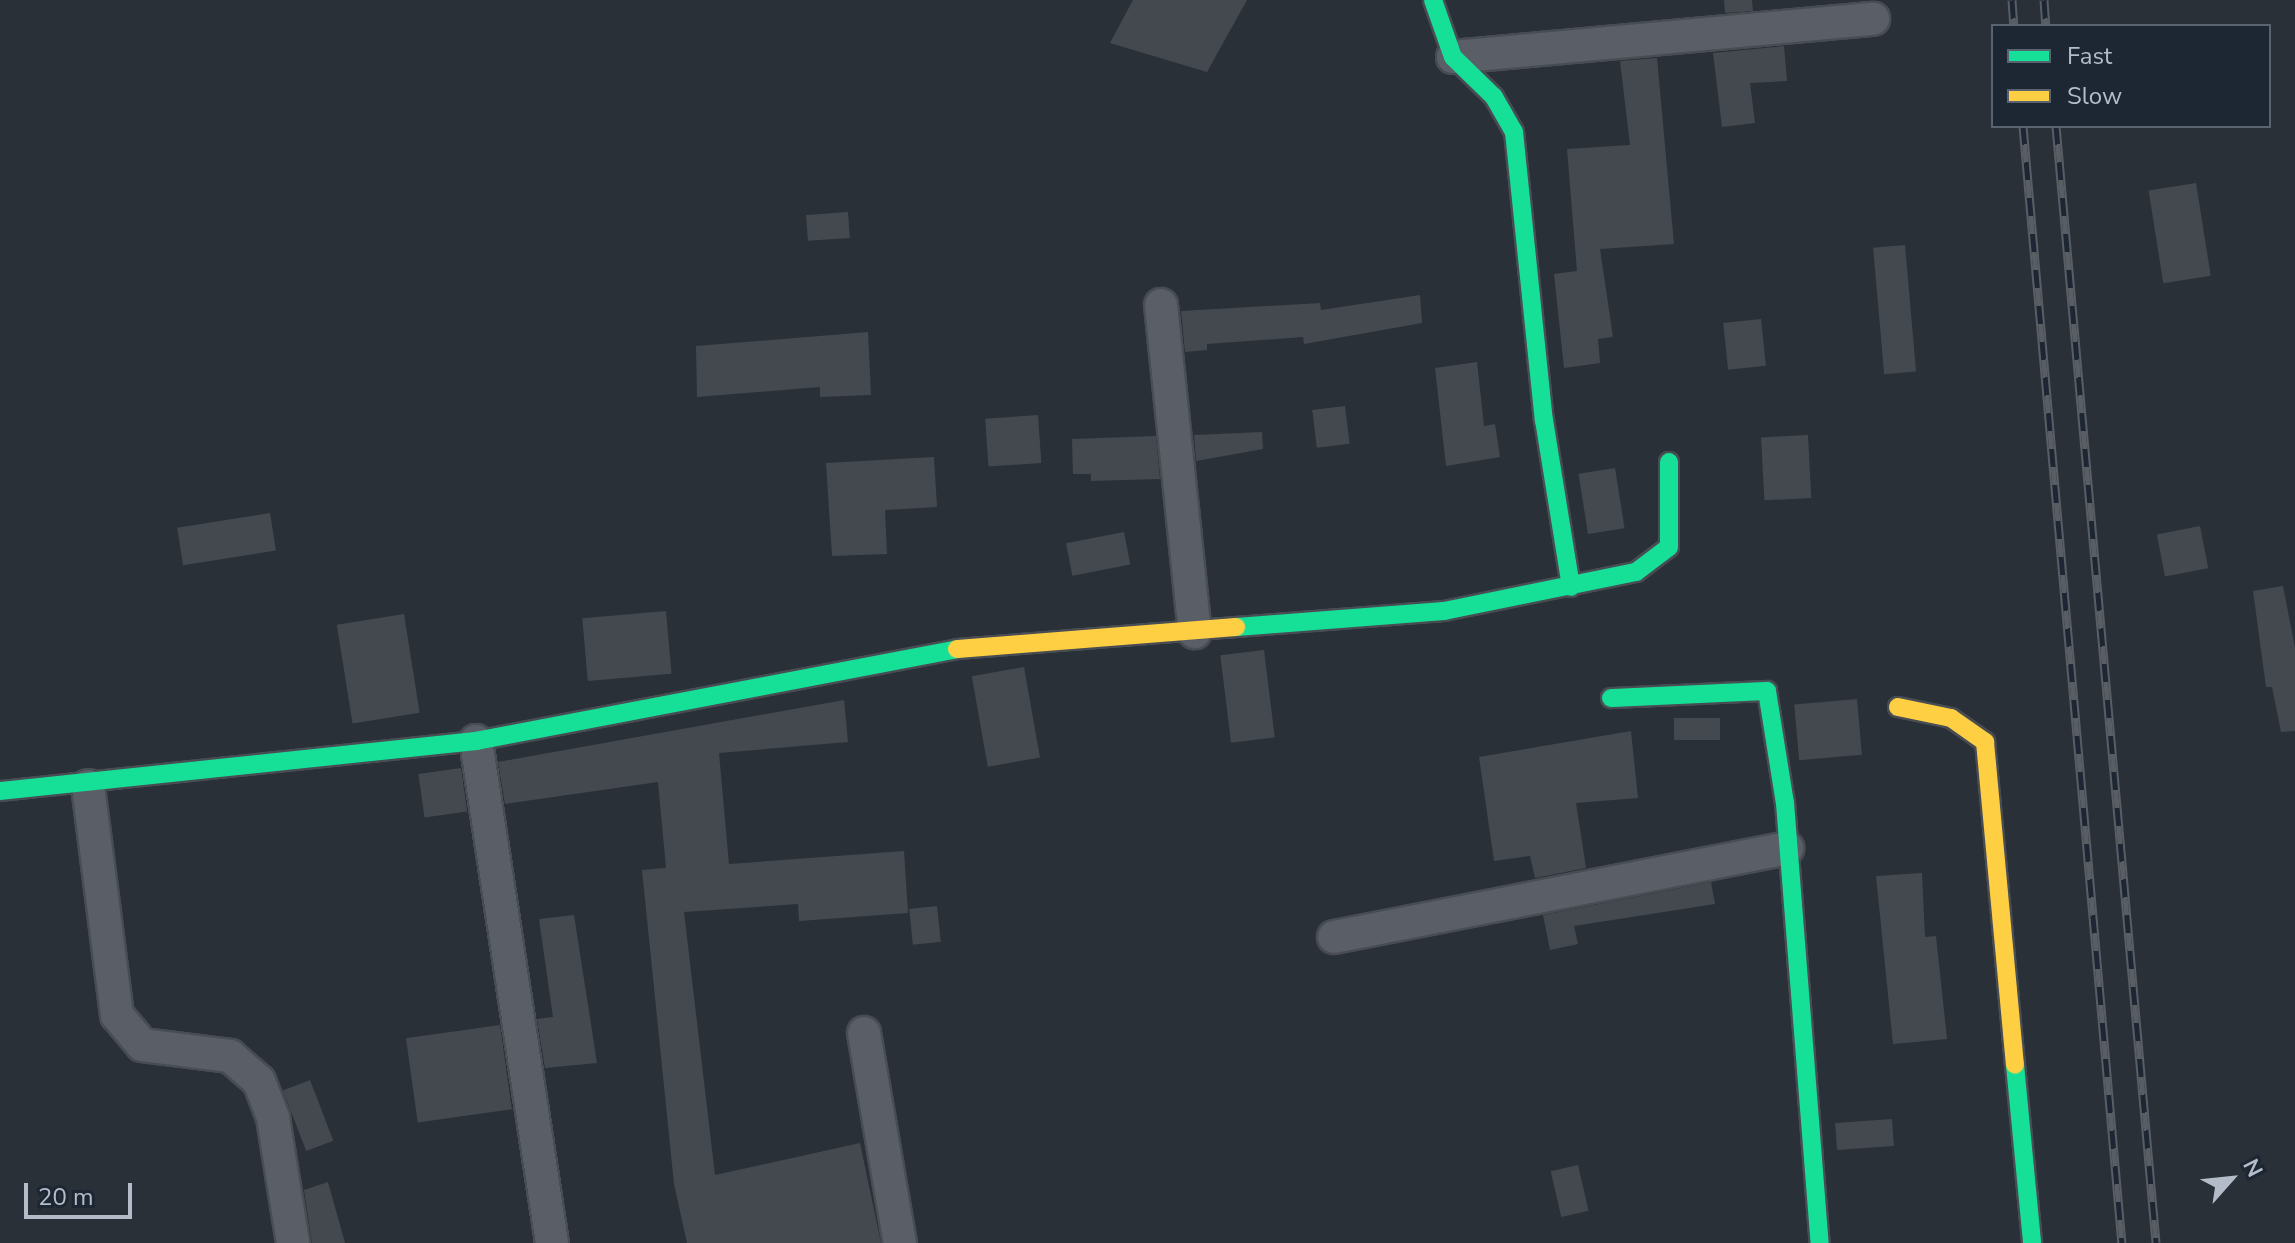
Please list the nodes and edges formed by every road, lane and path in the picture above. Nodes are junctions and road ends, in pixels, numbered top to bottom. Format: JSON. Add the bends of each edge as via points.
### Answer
{"nodes":[{"id":1,"x":1433,"y":0,"type":"edge"},
{"id":2,"x":1873,"y":19,"type":"dead end"},
{"id":3,"x":1453,"y":57,"type":"junction"},
{"id":4,"x":1161,"y":305,"type":"dead end"},
{"id":5,"x":1669,"y":462,"type":"dead end"},
{"id":6,"x":1571,"y":587,"type":"junction"},
{"id":7,"x":1195,"y":632,"type":"junction"},
{"id":8,"x":1611,"y":698,"type":"dead end"},
{"id":9,"x":1898,"y":707,"type":"dead end"},
{"id":10,"x":476,"y":741,"type":"junction"},
{"id":11,"x":88,"y":786,"type":"junction"},
{"id":12,"x":0,"y":791,"type":"edge"},
{"id":13,"x":1787,"y":848,"type":"junction"},
{"id":14,"x":1334,"y":937,"type":"dead end"},
{"id":15,"x":864,"y":1033,"type":"dead end"},
{"id":16,"x":293,"y":1243,"type":"edge"},
{"id":17,"x":552,"y":1243,"type":"edge"},
{"id":18,"x":900,"y":1243,"type":"edge"},
{"id":19,"x":1820,"y":1243,"type":"edge"},
{"id":20,"x":2032,"y":1243,"type":"edge"}],
"edges":[{"from":1,"to":3,"type":"street","via":[[1440,34]]},
{"from":2,"to":3,"type":"street"},
{"from":3,"to":6,"type":"street","via":[[1494,97],[1514,132],[1544,420]]},
{"from":4,"to":7,"type":"street"},
{"from":5,"to":6,"type":"street","via":[[1669,547],[1636,572]]},
{"from":6,"to":7,"type":"street","via":[[1444,611]]},
{"from":7,"to":10,"type":"street","via":[[975,646]]},
{"from":8,"to":13,"type":"street","via":[[1767,691]]},
{"from":9,"to":20,"type":"street","via":[[1951,718],[1985,742]]},
{"from":10,"to":11,"type":"street"},
{"from":10,"to":17,"type":"street"},
{"from":11,"to":12,"type":"street"},
{"from":11,"to":16,"type":"street","via":[[117,1015],[142,1045],[230,1056],[259,1081],[273,1118]]},
{"from":13,"to":14,"type":"street"},
{"from":13,"to":19,"type":"street"},
{"from":15,"to":18,"type":"street"}]}
